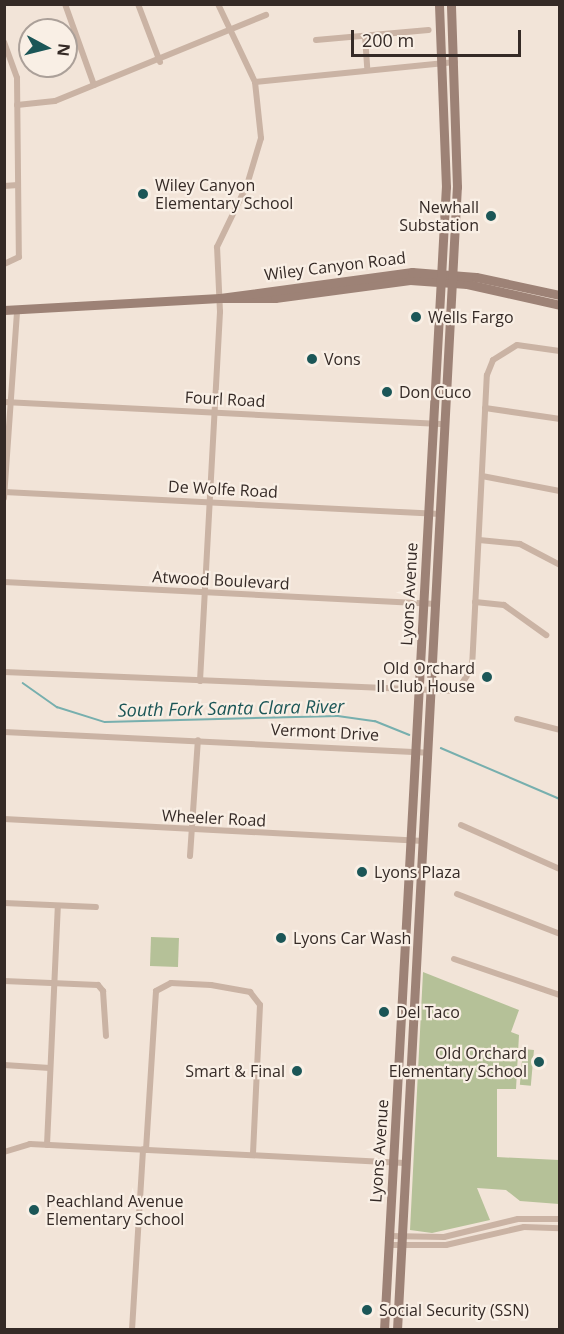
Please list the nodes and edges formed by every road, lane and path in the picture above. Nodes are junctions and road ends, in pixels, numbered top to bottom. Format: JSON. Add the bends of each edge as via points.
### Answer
{"nodes":[{"id":1,"x":65,"y":4,"type":"edge"},
{"id":2,"x":138,"y":4,"type":"edge"},
{"id":3,"x":218,"y":4,"type":"edge"},
{"id":4,"x":439,"y":4,"type":"edge"},
{"id":5,"x":451,"y":4,"type":"edge"},
{"id":6,"x":266,"y":15,"type":"dead end"},
{"id":7,"x":429,"y":30,"type":"dead end"},
{"id":8,"x":232,"y":33,"type":"junction"},
{"id":9,"x":364,"y":36,"type":"junction"},
{"id":10,"x":316,"y":40,"type":"dead end"},
{"id":11,"x":4,"y":42,"type":"edge"},
{"id":12,"x":442,"y":61,"type":"junction"},
{"id":13,"x":160,"y":62,"type":"junction"},
{"id":14,"x":455,"y":62,"type":"junction"},
{"id":15,"x":367,"y":67,"type":"junction"},
{"id":16,"x":255,"y":82,"type":"junction"},
{"id":17,"x":94,"y":85,"type":"junction"},
{"id":18,"x":17,"y":105,"type":"junction"},
{"id":19,"x":18,"y":185,"type":"junction"},
{"id":20,"x":4,"y":186,"type":"edge"},
{"id":21,"x":4,"y":264,"type":"edge"},
{"id":22,"x":440,"y":278,"type":"junction"},
{"id":23,"x":452,"y":278,"type":"junction"},
{"id":24,"x":560,"y":295,"type":"edge"},
{"id":25,"x":220,"y":298,"type":"junction"},
{"id":26,"x":560,"y":305,"type":"edge"},
{"id":27,"x":4,"y":310,"type":"edge"},
{"id":28,"x":18,"y":311,"type":"junction"},
{"id":29,"x":560,"y":351,"type":"edge"},
{"id":30,"x":436,"y":366,"type":"junction"},
{"id":31,"x":7,"y":402,"type":"edge"},
{"id":32,"x":485,"y":408,"type":"junction"},
{"id":33,"x":445,"y":410,"type":"junction"},
{"id":34,"x":215,"y":412,"type":"junction"},
{"id":35,"x":560,"y":419,"type":"edge"},
{"id":36,"x":433,"y":423,"type":"junction"},
{"id":37,"x":445,"y":424,"type":"junction"},
{"id":38,"x":482,"y":476,"type":"junction"},
{"id":39,"x":560,"y":491,"type":"edge"},
{"id":40,"x":5,"y":492,"type":"edge"},
{"id":41,"x":4,"y":498,"type":"edge"},
{"id":42,"x":210,"y":502,"type":"junction"},
{"id":43,"x":428,"y":514,"type":"junction"},
{"id":44,"x":440,"y":514,"type":"junction"},
{"id":45,"x":479,"y":540,"type":"junction"},
{"id":46,"x":560,"y":565,"type":"edge"},
{"id":47,"x":4,"y":582,"type":"edge"},
{"id":48,"x":206,"y":593,"type":"junction"},
{"id":49,"x":475,"y":602,"type":"junction"},
{"id":50,"x":424,"y":603,"type":"junction"},
{"id":51,"x":436,"y":604,"type":"junction"},
{"id":52,"x":546,"y":635,"type":"dead end"},
{"id":53,"x":4,"y":672,"type":"edge"},
{"id":54,"x":200,"y":681,"type":"junction"},
{"id":55,"x":419,"y":693,"type":"junction"},
{"id":56,"x":431,"y":694,"type":"junction"},
{"id":57,"x":517,"y":719,"type":"dead end"},
{"id":58,"x":560,"y":730,"type":"edge"},
{"id":59,"x":4,"y":732,"type":"edge"},
{"id":60,"x":198,"y":740,"type":"junction"},
{"id":61,"x":416,"y":752,"type":"junction"},
{"id":62,"x":428,"y":753,"type":"junction"},
{"id":63,"x":4,"y":819,"type":"edge"},
{"id":64,"x":461,"y":825,"type":"dead end"},
{"id":65,"x":193,"y":830,"type":"junction"},
{"id":66,"x":411,"y":841,"type":"junction"},
{"id":67,"x":423,"y":841,"type":"junction"},
{"id":68,"x":190,"y":856,"type":"dead end"},
{"id":69,"x":560,"y":869,"type":"edge"},
{"id":70,"x":457,"y":894,"type":"dead end"},
{"id":71,"x":4,"y":903,"type":"edge"},
{"id":72,"x":58,"y":906,"type":"junction"},
{"id":73,"x":96,"y":907,"type":"dead end"},
{"id":74,"x":560,"y":934,"type":"edge"},
{"id":75,"x":454,"y":959,"type":"dead end"},
{"id":76,"x":4,"y":981,"type":"edge"},
{"id":77,"x":55,"y":982,"type":"junction"},
{"id":78,"x":560,"y":995,"type":"edge"},
{"id":79,"x":106,"y":1036,"type":"dead end"},
{"id":80,"x":4,"y":1065,"type":"edge"},
{"id":81,"x":50,"y":1068,"type":"junction"},
{"id":82,"x":46,"y":1145,"type":"junction"},
{"id":83,"x":145,"y":1150,"type":"junction"},
{"id":84,"x":4,"y":1152,"type":"edge"},
{"id":85,"x":253,"y":1155,"type":"junction"},
{"id":86,"x":393,"y":1162,"type":"junction"},
{"id":87,"x":405,"y":1163,"type":"junction"},
{"id":88,"x":560,"y":1219,"type":"edge"},
{"id":89,"x":560,"y":1228,"type":"edge"},
{"id":90,"x":389,"y":1241,"type":"junction"},
{"id":91,"x":401,"y":1242,"type":"junction"},
{"id":92,"x":132,"y":1329,"type":"edge"},
{"id":93,"x":384,"y":1329,"type":"edge"},
{"id":94,"x":397,"y":1329,"type":"edge"}],
"edges":[{"from":1,"to":17,"type":"street"},
{"from":2,"to":13,"type":"street"},
{"from":3,"to":8,"type":"street"},
{"from":4,"to":12,"type":"main road","name":"Lyons Avenue"},
{"from":5,"to":14,"type":"main road","name":"Lyons Avenue"},
{"from":6,"to":8,"type":"street"},
{"from":7,"to":9,"type":"street"},
{"from":8,"to":13,"type":"street"},
{"from":8,"to":16,"type":"street"},
{"from":9,"to":10,"type":"street"},
{"from":9,"to":15,"type":"street"},
{"from":11,"to":18,"type":"street","via":[[16,78]]},
{"from":12,"to":14,"type":"street"},
{"from":12,"to":15,"type":"street"},
{"from":12,"to":22,"type":"main road","name":"Lyons Avenue","via":[[447,157]]},
{"from":13,"to":17,"type":"street"},
{"from":14,"to":23,"type":"main road","name":"Lyons Avenue"},
{"from":15,"to":16,"type":"street"},
{"from":16,"to":25,"type":"street","via":[[261,138],[248,185],[221,232]]},
{"from":17,"to":18,"type":"street","via":[[45,104]]},
{"from":18,"to":19,"type":"street"},
{"from":19,"to":20,"type":"street"},
{"from":19,"to":21,"type":"street","via":[[19,257]]},
{"from":22,"to":23,"type":"main road","name":"Wiley Canyon Road"},
{"from":22,"to":25,"type":"main road","name":"Wiley Canyon Road","via":[[387,273],[310,290]]},
{"from":22,"to":30,"type":"main road","name":"Lyons Avenue"},
{"from":23,"to":24,"type":"main road","name":"Wiley Canyon Road"},
{"from":23,"to":26,"type":"main road","name":"Wiley Canyon Road"},
{"from":23,"to":33,"type":"main road","name":"Lyons Avenue"},
{"from":25,"to":28,"type":"main road","name":"Wiley Canyon Road"},
{"from":25,"to":34,"type":"street"},
{"from":27,"to":28,"type":"main road","name":"Wiley Canyon Road"},
{"from":28,"to":31,"type":"street"},
{"from":29,"to":32,"type":"street","via":[[517,345],[493,360]]},
{"from":30,"to":33,"type":"main road","via":[[442,373]]},
{"from":30,"to":36,"type":"main road","name":"Lyons Avenue"},
{"from":31,"to":34,"type":"street","name":"Fourl Road"},
{"from":31,"to":40,"type":"street"},
{"from":32,"to":35,"type":"street"},
{"from":32,"to":38,"type":"street"},
{"from":33,"to":37,"type":"main road","name":"Lyons Avenue"},
{"from":34,"to":36,"type":"street","name":"Fourl Road"},
{"from":34,"to":42,"type":"street"},
{"from":36,"to":37,"type":"street","name":"Fourl Road"},
{"from":36,"to":43,"type":"main road","name":"Lyons Avenue"},
{"from":37,"to":44,"type":"main road","name":"Lyons Avenue"},
{"from":38,"to":39,"type":"street"},
{"from":38,"to":45,"type":"street"},
{"from":40,"to":41,"type":"street"},
{"from":40,"to":42,"type":"street","name":"De Wolfe Road"},
{"from":42,"to":43,"type":"street","name":"De Wolfe Road"},
{"from":42,"to":48,"type":"street"},
{"from":43,"to":44,"type":"street","name":"De Wolfe Road"},
{"from":43,"to":50,"type":"main road","name":"Lyons Avenue"},
{"from":44,"to":51,"type":"main road","name":"Lyons Avenue"},
{"from":45,"to":46,"type":"street","via":[[520,544]]},
{"from":45,"to":49,"type":"street"},
{"from":47,"to":48,"type":"street","name":"Atwood Boulevard"},
{"from":48,"to":50,"type":"street","name":"Atwood Boulevard"},
{"from":48,"to":54,"type":"street"},
{"from":49,"to":52,"type":"street","via":[[504,605]]},
{"from":49,"to":56,"type":"street","via":[[468,680],[452,693]]},
{"from":50,"to":51,"type":"street","name":"Atwood Boulevard"},
{"from":50,"to":55,"type":"main road","name":"Lyons Avenue"},
{"from":51,"to":56,"type":"main road","name":"Lyons Avenue"},
{"from":53,"to":54,"type":"street"},
{"from":54,"to":55,"type":"street"},
{"from":55,"to":56,"type":"street"},
{"from":55,"to":61,"type":"main road","name":"Lyons Avenue"},
{"from":56,"to":62,"type":"main road","name":"Lyons Avenue"},
{"from":57,"to":58,"type":"street"},
{"from":59,"to":60,"type":"street","name":"Vermont Drive"},
{"from":60,"to":61,"type":"street","name":"Vermont Drive"},
{"from":60,"to":65,"type":"street"},
{"from":61,"to":62,"type":"street","name":"Vermont Drive"},
{"from":61,"to":66,"type":"main road","name":"Lyons Avenue"},
{"from":62,"to":67,"type":"main road","name":"Lyons Avenue"},
{"from":63,"to":65,"type":"street","name":"Wheeler Road"},
{"from":64,"to":69,"type":"street"},
{"from":65,"to":66,"type":"street","name":"Wheeler Road"},
{"from":65,"to":68,"type":"street"},
{"from":66,"to":67,"type":"street","name":"Wheeler Road"},
{"from":66,"to":86,"type":"main road","name":"Lyons Avenue"},
{"from":67,"to":87,"type":"main road","name":"Lyons Avenue"},
{"from":70,"to":74,"type":"street"},
{"from":71,"to":72,"type":"street"},
{"from":72,"to":73,"type":"street"},
{"from":72,"to":77,"type":"street"},
{"from":75,"to":78,"type":"street"},
{"from":76,"to":77,"type":"street"},
{"from":77,"to":79,"type":"street","via":[[98,985],[103,991]]},
{"from":77,"to":81,"type":"street"},
{"from":80,"to":81,"type":"street"},
{"from":81,"to":82,"type":"street"},
{"from":82,"to":83,"type":"street"},
{"from":82,"to":84,"type":"street"},
{"from":83,"to":85,"type":"street"},
{"from":83,"to":85,"type":"street","via":[[156,991],[171,983],[250,992],[260,1005]]},
{"from":83,"to":92,"type":"street"},
{"from":85,"to":86,"type":"street"},
{"from":86,"to":87,"type":"street"},
{"from":86,"to":90,"type":"main road","name":"Lyons Avenue"},
{"from":87,"to":91,"type":"main road","name":"Lyons Avenue"},
{"from":88,"to":91,"type":"street","via":[[518,1219],[444,1237]]},
{"from":89,"to":91,"type":"street","via":[[524,1227],[446,1245]]},
{"from":90,"to":91,"type":"street"},
{"from":90,"to":93,"type":"main road","name":"Lyons Avenue"},
{"from":91,"to":94,"type":"main road","name":"Lyons Avenue"}]}
